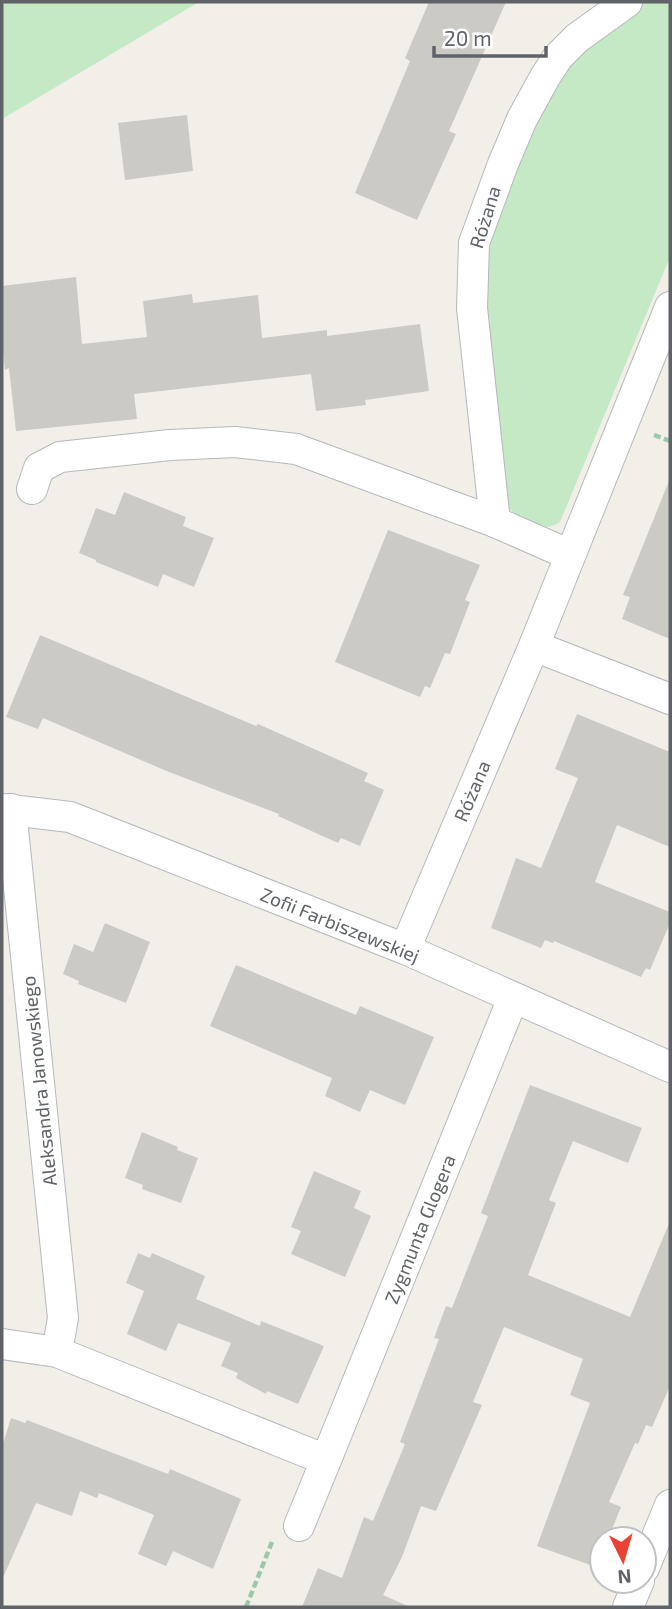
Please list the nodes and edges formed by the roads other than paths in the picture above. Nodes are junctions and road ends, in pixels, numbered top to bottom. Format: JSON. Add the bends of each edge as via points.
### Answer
{"nodes":[{"id":1,"x":627,"y":2,"type":"edge"},
{"id":2,"x":670,"y":307,"type":"edge"},
{"id":3,"x":32,"y":489,"type":"dead end"},
{"id":4,"x":495,"y":522,"type":"junction"},
{"id":5,"x":570,"y":555,"type":"junction"},
{"id":6,"x":534,"y":646,"type":"junction"},
{"id":7,"x":670,"y":699,"type":"edge"},
{"id":8,"x":7,"y":809,"type":"edge"},
{"id":9,"x":405,"y":949,"type":"junction"},
{"id":10,"x":513,"y":998,"type":"junction"},
{"id":11,"x":670,"y":1067,"type":"edge"},
{"id":12,"x":2,"y":1344,"type":"edge"},
{"id":13,"x":57,"y":1352,"type":"junction"},
{"id":14,"x":326,"y":1460,"type":"junction"},
{"id":15,"x":670,"y":1505,"type":"edge"},
{"id":16,"x":287,"y":1529,"type":"road end"},
{"id":17,"x":658,"y":1534,"type":"edge"}],
"edges":[{"from":1,"to":4,"type":"street","name":"Różana","via":[[577,38],[545,77],[522,119],[474,243],[472,308]]},
{"from":2,"to":5,"type":"street","name":"Różana"},
{"from":3,"to":4,"type":"street","via":[[39,468],[60,457],[235,442],[296,449]]},
{"from":4,"to":5,"type":"street"},
{"from":5,"to":6,"type":"street","name":"Różana"},
{"from":6,"to":7,"type":"street"},
{"from":6,"to":9,"type":"street","name":"Różana"},
{"from":8,"to":9,"type":"street","name":"Zofii Farbiszewskiej","via":[[70,817]]},
{"from":8,"to":13,"type":"street","name":"Aleksandra Janowskiego","via":[[63,1318]]},
{"from":9,"to":10,"type":"street","name":"Zofii Farbiszewskiej"},
{"from":10,"to":11,"type":"street","name":"Zofii Farbiszewskiej"},
{"from":10,"to":14,"type":"street","name":"Zygmunta Glogera"},
{"from":12,"to":13,"type":"street"},
{"from":13,"to":14,"type":"street"},
{"from":14,"to":16,"type":"street","name":"Zygmunta Glogera"},
{"from":15,"to":17,"type":"street"}]}
